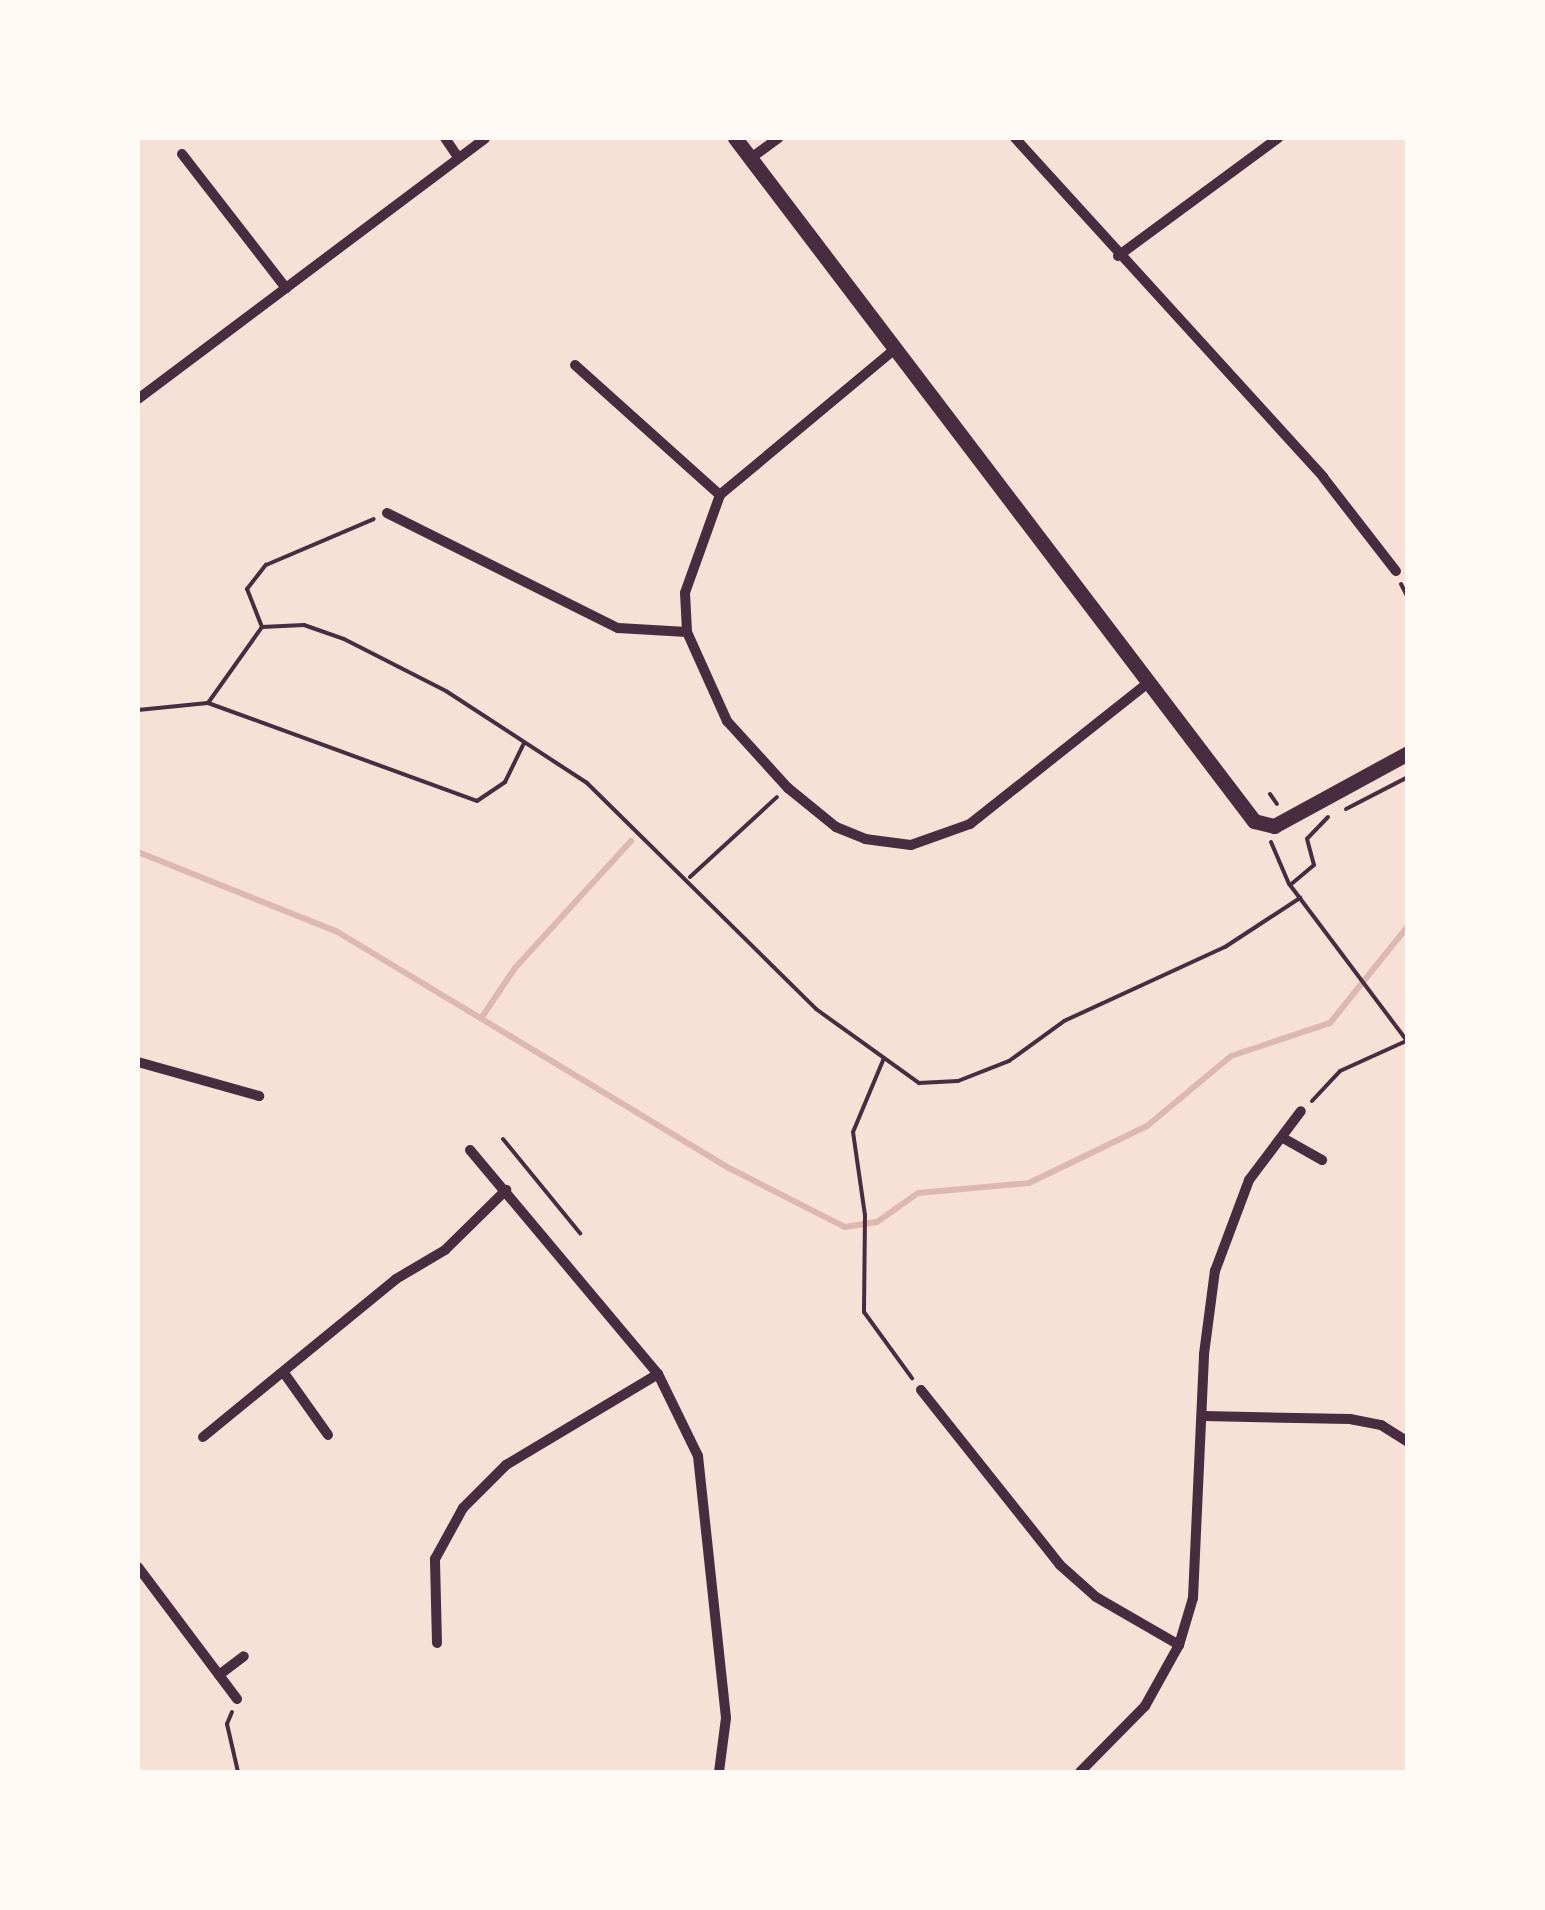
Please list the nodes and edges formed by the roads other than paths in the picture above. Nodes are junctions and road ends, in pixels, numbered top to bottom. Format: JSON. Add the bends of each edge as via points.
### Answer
{"nodes":[{"id":1,"x":445,"y":138,"type":"edge"},
{"id":2,"x":485,"y":138,"type":"edge"},
{"id":3,"x":735,"y":138,"type":"edge"},
{"id":4,"x":779,"y":138,"type":"edge"},
{"id":5,"x":1015,"y":138,"type":"edge"},
{"id":6,"x":1278,"y":138,"type":"edge"},
{"id":7,"x":182,"y":154,"type":"dead end"},
{"id":8,"x":458,"y":157,"type":"junction"},
{"id":9,"x":751,"y":158,"type":"junction"},
{"id":10,"x":1118,"y":256,"type":"junction"},
{"id":11,"x":286,"y":288,"type":"junction"},
{"id":12,"x":895,"y":349,"type":"junction"},
{"id":13,"x":576,"y":364,"type":"dead end"},
{"id":14,"x":138,"y":399,"type":"edge"},
{"id":15,"x":720,"y":496,"type":"junction"},
{"id":16,"x":387,"y":513,"type":"road end"},
{"id":17,"x":1396,"y":571,"type":"dead end"},
{"id":18,"x":687,"y":632,"type":"junction"},
{"id":19,"x":1148,"y":683,"type":"junction"},
{"id":20,"x":1408,"y":753,"type":"edge"},
{"id":21,"x":138,"y":1062,"type":"edge"},
{"id":22,"x":259,"y":1096,"type":"dead end"},
{"id":23,"x":1302,"y":1111,"type":"road end"},
{"id":24,"x":1283,"y":1138,"type":"junction"},
{"id":25,"x":470,"y":1150,"type":"dead end"},
{"id":26,"x":1322,"y":1160,"type":"dead end"},
{"id":27,"x":506,"y":1190,"type":"junction"},
{"id":28,"x":284,"y":1373,"type":"junction"},
{"id":29,"x":658,"y":1374,"type":"junction"},
{"id":30,"x":921,"y":1390,"type":"road end"},
{"id":31,"x":1204,"y":1416,"type":"junction"},
{"id":32,"x":328,"y":1435,"type":"dead end"},
{"id":33,"x":202,"y":1437,"type":"dead end"},
{"id":34,"x":1408,"y":1442,"type":"edge"},
{"id":35,"x":138,"y":1567,"type":"edge"},
{"id":36,"x":437,"y":1643,"type":"dead end"},
{"id":37,"x":1178,"y":1645,"type":"junction"},
{"id":38,"x":244,"y":1656,"type":"dead end"},
{"id":39,"x":220,"y":1675,"type":"junction"},
{"id":40,"x":237,"y":1698,"type":"road end"},
{"id":41,"x":719,"y":1772,"type":"edge"},
{"id":42,"x":1080,"y":1772,"type":"edge"}],
"edges":[{"from":1,"to":8,"type":"street"},
{"from":2,"to":8,"type":"street"},
{"from":3,"to":9,"type":"street"},
{"from":4,"to":9,"type":"street"},
{"from":5,"to":10,"type":"street"},
{"from":6,"to":10,"type":"street"},
{"from":7,"to":11,"type":"street"},
{"from":8,"to":11,"type":"street"},
{"from":9,"to":12,"type":"street"},
{"from":10,"to":17,"type":"street","via":[[1323,477]]},
{"from":11,"to":14,"type":"street"},
{"from":12,"to":15,"type":"street"},
{"from":12,"to":19,"type":"street"},
{"from":13,"to":15,"type":"street"},
{"from":15,"to":18,"type":"street","via":[[690,574]]},
{"from":16,"to":18,"type":"street","via":[[618,628]]},
{"from":18,"to":19,"type":"street","via":[[727,720],[788,788],[836,827],[865,839],[938,839],[1012,794]]},
{"from":19,"to":20,"type":"street","via":[[1266,829]]},
{"from":21,"to":22,"type":"street"},
{"from":23,"to":24,"type":"street"},
{"from":24,"to":26,"type":"street"},
{"from":24,"to":31,"type":"street","via":[[1249,1180],[1215,1271]]},
{"from":25,"to":27,"type":"street"},
{"from":27,"to":28,"type":"street","via":[[445,1250],[396,1280]]},
{"from":27,"to":29,"type":"street"},
{"from":28,"to":32,"type":"street"},
{"from":28,"to":33,"type":"street"},
{"from":29,"to":36,"type":"street","via":[[506,1466],[463,1508],[435,1559]]},
{"from":29,"to":41,"type":"street","via":[[698,1456],[712,1539],[726,1718]]},
{"from":30,"to":37,"type":"street","via":[[1060,1565],[1096,1597]]},
{"from":31,"to":34,"type":"street","via":[[1350,1419]]},
{"from":31,"to":37,"type":"street","via":[[1193,1598]]},
{"from":35,"to":39,"type":"street"},
{"from":37,"to":42,"type":"street","via":[[1145,1706]]},
{"from":38,"to":39,"type":"street"},
{"from":39,"to":40,"type":"street"}]}
